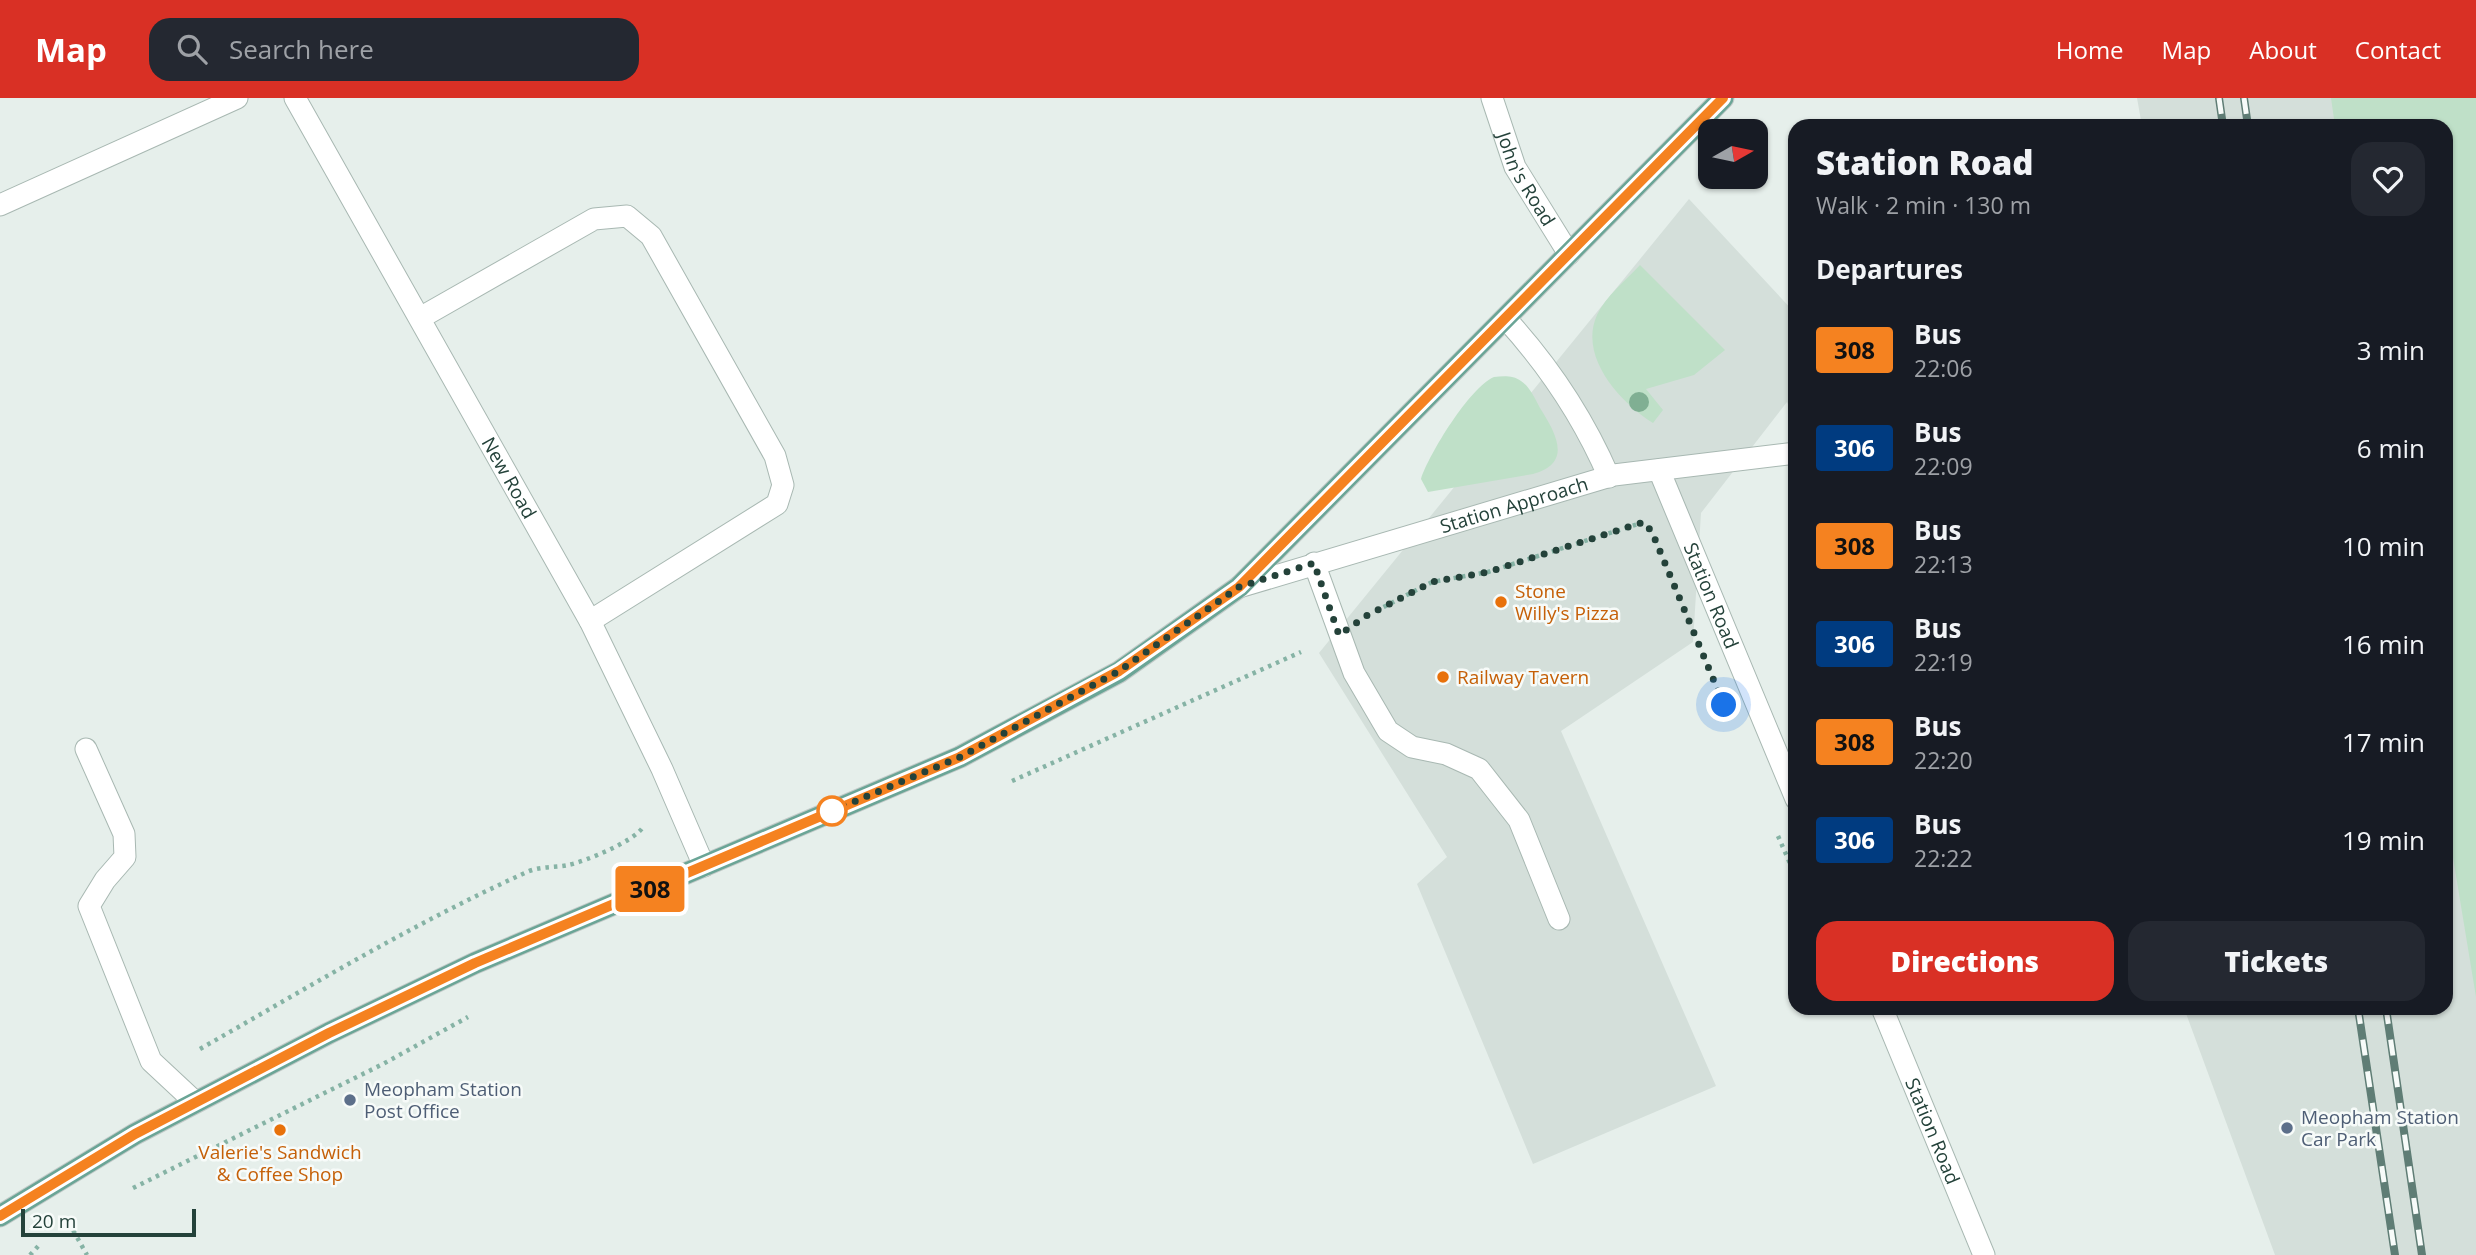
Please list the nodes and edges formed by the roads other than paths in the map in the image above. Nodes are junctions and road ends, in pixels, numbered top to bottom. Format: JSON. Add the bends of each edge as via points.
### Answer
{"nodes":[{"id":1,"x":237,"y":98,"type":"edge"},
{"id":2,"x":295,"y":98,"type":"edge"},
{"id":3,"x":1492,"y":98,"type":"edge"},
{"id":4,"x":1723,"y":98,"type":"edge"},
{"id":5,"x":0,"y":205,"type":"edge"},
{"id":6,"x":1569,"y":254,"type":"junction"},
{"id":7,"x":420,"y":318,"type":"junction"},
{"id":8,"x":1506,"y":319,"type":"junction"},
{"id":9,"x":1788,"y":454,"type":"edge"},
{"id":10,"x":1660,"y":470,"type":"junction"},
{"id":11,"x":1609,"y":477,"type":"junction"},
{"id":12,"x":1314,"y":563,"type":"junction"},
{"id":13,"x":1239,"y":587,"type":"junction"},
{"id":14,"x":590,"y":621,"type":"junction"},
{"id":15,"x":86,"y":749,"type":"dead end"},
{"id":16,"x":1788,"y":780,"type":"edge"},
{"id":17,"x":704,"y":866,"type":"junction"},
{"id":18,"x":1559,"y":919,"type":"dead end"},
{"id":19,"x":1885,"y":1015,"type":"edge"},
{"id":20,"x":195,"y":1102,"type":"junction"},
{"id":21,"x":0,"y":1216,"type":"edge"},
{"id":22,"x":1984,"y":1255,"type":"edge"}],
"edges":[{"from":1,"to":5,"type":"street"},
{"from":2,"to":7,"type":"street","name":"New Road"},
{"from":3,"to":6,"type":"street","name":"John's Road","via":[[1515,167]]},
{"from":4,"to":6,"type":"main road"},
{"from":6,"to":8,"type":"main road"},
{"from":7,"to":14,"type":"street","name":"New Road"},
{"from":7,"to":14,"type":"street","via":[[594,219],[627,216],[651,236],[775,456],[783,485],[777,504]]},
{"from":8,"to":11,"type":"street","via":[[1541,358],[1591,438]]},
{"from":8,"to":13,"type":"main road"},
{"from":9,"to":10,"type":"street","name":"Station Approach"},
{"from":10,"to":11,"type":"street","name":"Station Approach"},
{"from":10,"to":16,"type":"street","name":"Station Road"},
{"from":11,"to":12,"type":"street","name":"Station Approach"},
{"from":12,"to":13,"type":"street","name":"Station Approach"},
{"from":12,"to":18,"type":"street","via":[[1354,673],[1388,731],[1412,747],[1446,754],[1479,769],[1519,820]]},
{"from":13,"to":17,"type":"main road","via":[[1119,671],[960,757]]},
{"from":14,"to":17,"type":"street","name":"New Road"},
{"from":15,"to":20,"type":"street","via":[[125,845],[125,857],[89,906],[151,1061]]},
{"from":17,"to":20,"type":"main road","via":[[475,963]]},
{"from":19,"to":22,"type":"street","name":"Station Road"},
{"from":20,"to":21,"type":"main road"}]}
